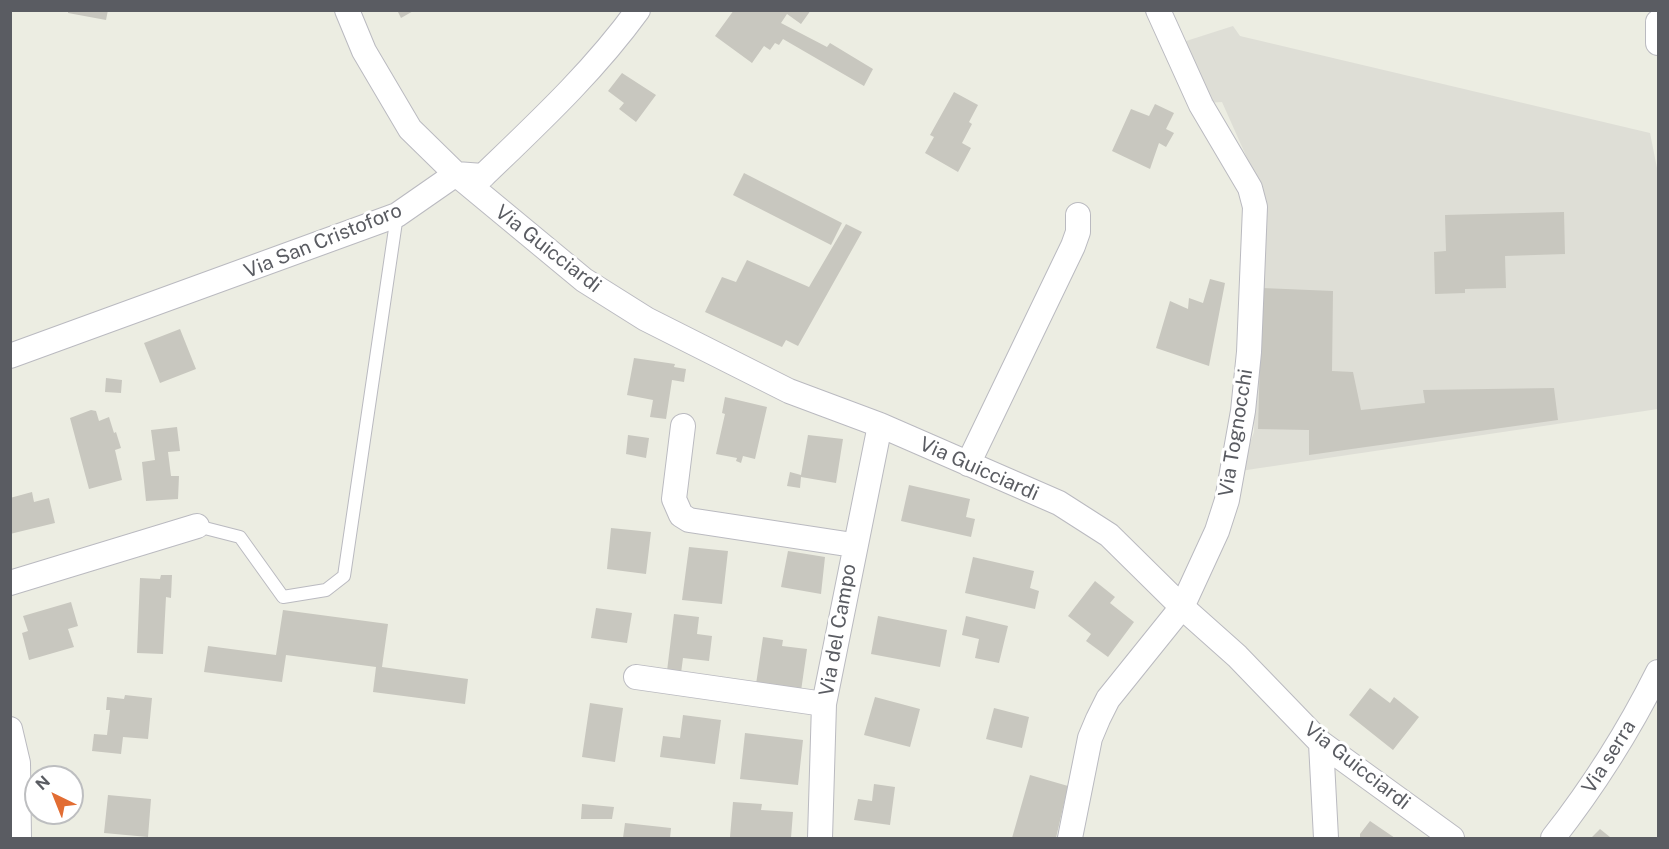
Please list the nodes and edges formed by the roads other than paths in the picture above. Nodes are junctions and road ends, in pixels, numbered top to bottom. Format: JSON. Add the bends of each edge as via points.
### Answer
{"nodes":[{"id":1,"x":347,"y":10,"type":"edge"},
{"id":2,"x":638,"y":10,"type":"edge"},
{"id":3,"x":1158,"y":10,"type":"edge"},
{"id":4,"x":1659,"y":22,"type":"edge"},
{"id":5,"x":1659,"y":43,"type":"edge"},
{"id":6,"x":456,"y":174,"type":"junction"},
{"id":7,"x":398,"y":215,"type":"junction"},
{"id":8,"x":1078,"y":215,"type":"dead end"},
{"id":9,"x":10,"y":356,"type":"edge"},
{"id":10,"x":880,"y":425,"type":"junction"},
{"id":11,"x":683,"y":426,"type":"dead end"},
{"id":12,"x":968,"y":464,"type":"junction"},
{"id":13,"x":197,"y":526,"type":"joint"},
{"id":14,"x":854,"y":545,"type":"junction"},
{"id":15,"x":10,"y":583,"type":"edge"},
{"id":16,"x":1182,"y":607,"type":"junction"},
{"id":17,"x":1659,"y":672,"type":"edge"},
{"id":18,"x":636,"y":677,"type":"dead end"},
{"id":19,"x":824,"y":704,"type":"junction"},
{"id":20,"x":10,"y":729,"type":"edge"},
{"id":21,"x":1321,"y":743,"type":"junction"},
{"id":22,"x":19,"y":838,"type":"edge"},
{"id":23,"x":820,"y":838,"type":"edge"},
{"id":24,"x":1070,"y":838,"type":"edge"},
{"id":25,"x":1326,"y":838,"type":"edge"},
{"id":26,"x":1452,"y":838,"type":"edge"},
{"id":27,"x":1553,"y":838,"type":"edge"}],
"edges":[{"from":1,"to":6,"type":"street","name":"Via Guicciardi","via":[[364,51],[410,129]]},
{"from":2,"to":6,"type":"street","via":[[570,92],[483,176]]},
{"from":3,"to":16,"type":"street","name":"Via Tognocchi","via":[[1201,105],[1250,188],[1255,207],[1249,352],[1227,500]]},
{"from":4,"to":5,"type":"street"},
{"from":6,"to":7,"type":"street","name":"Via San Cristoforo"},
{"from":6,"to":10,"type":"street","name":"Via Guicciardi","via":[[584,280],[646,319],[789,391]]},
{"from":7,"to":9,"type":"street","name":"Via San Cristoforo"},
{"from":7,"to":13,"type":"lane","via":[[344,576],[326,591],[283,597],[240,537]]},
{"from":8,"to":12,"type":"street","via":[[1073,246]]},
{"from":10,"to":12,"type":"street","name":"Via Guicciardi"},
{"from":10,"to":14,"type":"street","name":"Via del Campo"},
{"from":11,"to":14,"type":"street","via":[[674,499],[681,515],[689,520]]},
{"from":12,"to":16,"type":"street","name":"Via Guicciardi","via":[[1059,503],[1109,535]]},
{"from":13,"to":15,"type":"street"},
{"from":14,"to":19,"type":"street","name":"Via del Campo"},
{"from":16,"to":21,"type":"street","name":"Via Guicciardi","via":[[1237,656]]},
{"from":16,"to":24,"type":"street","name":"Via Tognocchi","via":[[1108,699],[1098,719],[1090,738]]},
{"from":17,"to":27,"type":"street","name":"Via serra","via":[[1579,804]]},
{"from":18,"to":19,"type":"street"},
{"from":19,"to":23,"type":"street","name":"Via del Campo"},
{"from":20,"to":22,"type":"street","via":[[18,763]]},
{"from":21,"to":25,"type":"street"},
{"from":21,"to":26,"type":"street","name":"Via Guicciardi"}]}
